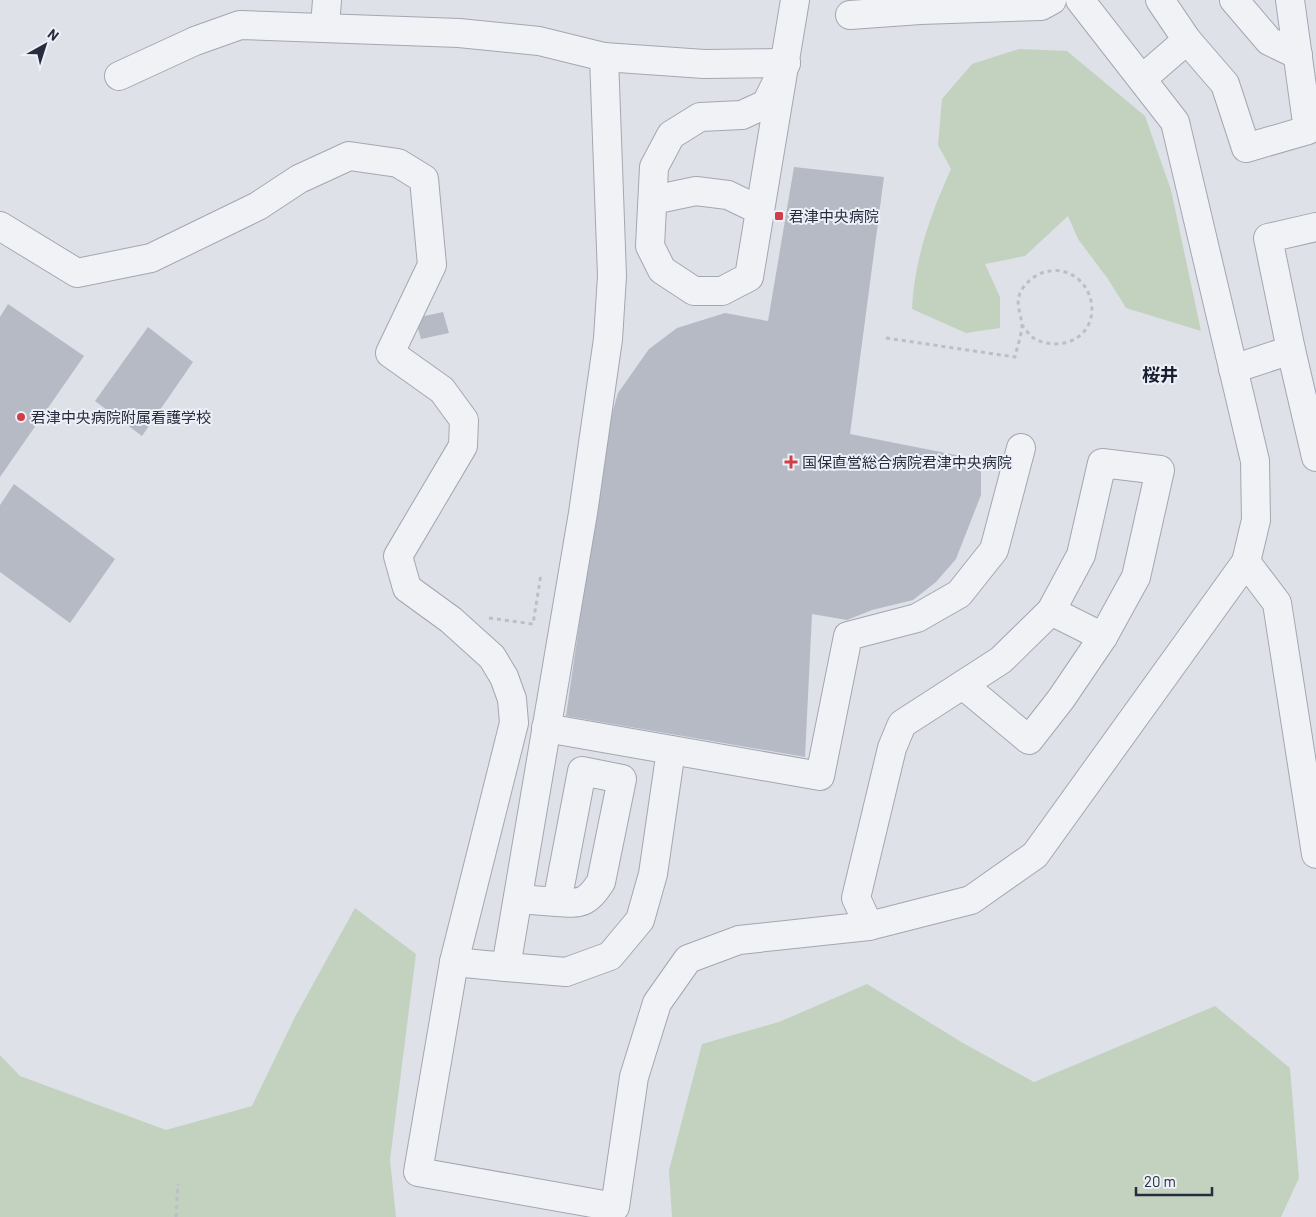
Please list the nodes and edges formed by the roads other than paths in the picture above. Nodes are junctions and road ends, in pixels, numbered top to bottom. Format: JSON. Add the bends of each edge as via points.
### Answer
{"nodes":[{"id":1,"x":327,"y":0,"type":"edge"},
{"id":2,"x":795,"y":0,"type":"edge"},
{"id":3,"x":1052,"y":0,"type":"edge"},
{"id":4,"x":1080,"y":0,"type":"edge"},
{"id":5,"x":1160,"y":0,"type":"edge"},
{"id":6,"x":1234,"y":0,"type":"edge"},
{"id":7,"x":1290,"y":0,"type":"edge"},
{"id":8,"x":925,"y":5,"type":"edge"},
{"id":9,"x":850,"y":14,"type":"dead end"},
{"id":10,"x":325,"y":27,"type":"junction"},
{"id":11,"x":1186,"y":40,"type":"junction"},
{"id":12,"x":1298,"y":55,"type":"junction"},
{"id":13,"x":604,"y":57,"type":"junction"},
{"id":14,"x":786,"y":63,"type":"junction"},
{"id":15,"x":119,"y":76,"type":"dead end"},
{"id":16,"x":1142,"y":80,"type":"junction"},
{"id":17,"x":653,"y":200,"type":"junction"},
{"id":18,"x":760,"y":210,"type":"junction"},
{"id":19,"x":0,"y":226,"type":"edge"},
{"id":20,"x":1316,"y":227,"type":"edge"},
{"id":21,"x":1291,"y":350,"type":"junction"},
{"id":22,"x":1233,"y":369,"type":"junction"},
{"id":23,"x":1021,"y":448,"type":"dead end"},
{"id":24,"x":1316,"y":457,"type":"edge"},
{"id":25,"x":1246,"y":562,"type":"junction"},
{"id":26,"x":1051,"y":611,"type":"junction"},
{"id":27,"x":1103,"y":637,"type":"junction"},
{"id":28,"x":963,"y":685,"type":"junction"},
{"id":29,"x":546,"y":728,"type":"junction"},
{"id":30,"x":671,"y":750,"type":"junction"},
{"id":31,"x":1316,"y":854,"type":"edge"},
{"id":32,"x":518,"y":898,"type":"junction"},
{"id":33,"x":557,"y":902,"type":"dead end"},
{"id":34,"x":869,"y":926,"type":"junction"},
{"id":35,"x":454,"y":962,"type":"junction"},
{"id":36,"x":506,"y":967,"type":"junction"}],
"edges":[{"from":1,"to":10,"type":"street"},
{"from":2,"to":14,"type":"street"},
{"from":3,"to":8,"type":"street","via":[[1040,6]]},
{"from":4,"to":16,"type":"street"},
{"from":5,"to":11,"type":"street"},
{"from":6,"to":12,"type":"street","via":[[1269,41]]},
{"from":7,"to":12,"type":"street"},
{"from":8,"to":9,"type":"street"},
{"from":10,"to":13,"type":"street","via":[[459,33],[539,41]]},
{"from":10,"to":15,"type":"street","via":[[240,25],[195,40]]},
{"from":11,"to":12,"type":"street","via":[[1225,84],[1246,148],[1308,130]]},
{"from":11,"to":16,"type":"street"},
{"from":13,"to":14,"type":"street","via":[[704,64]]},
{"from":13,"to":29,"type":"street","via":[[612,276],[608,339],[583,513]]},
{"from":14,"to":17,"type":"street","via":[[766,104],[742,115],[700,117],[671,135],[654,167]]},
{"from":14,"to":18,"type":"street"},
{"from":16,"to":22,"type":"street","via":[[1175,122]]},
{"from":17,"to":18,"type":"street","via":[[696,191],[728,195]]},
{"from":17,"to":18,"type":"street","via":[[650,246],[662,270],[694,291],[722,291],[749,277]]},
{"from":19,"to":35,"type":"street","via":[[77,273],[152,258],[258,206],[299,179],[349,156],[398,163],[424,179],[432,265],[390,353],[442,390],[464,420],[464,446],[398,556],[407,588],[451,620],[492,657],[512,699],[514,723]]},
{"from":20,"to":21,"type":"street","via":[[1268,238]]},
{"from":21,"to":22,"type":"street"},
{"from":21,"to":24,"type":"street"},
{"from":22,"to":25,"type":"street","via":[[1255,461],[1256,520]]},
{"from":23,"to":30,"type":"street","via":[[994,550],[959,594],[917,618],[848,636],[820,776]]},
{"from":25,"to":31,"type":"street","via":[[1277,603]]},
{"from":25,"to":34,"type":"street","via":[[1035,855],[971,900]]},
{"from":26,"to":27,"type":"street"},
{"from":26,"to":27,"type":"street","via":[[1081,555],[1102,463],[1160,470],[1136,577]]},
{"from":26,"to":28,"type":"street","via":[[1001,660]]},
{"from":27,"to":28,"type":"street","via":[[1062,699],[1029,740]]},
{"from":28,"to":34,"type":"street","via":[[902,724],[898,732],[856,898]]},
{"from":29,"to":30,"type":"street"},
{"from":29,"to":32,"type":"street"},
{"from":30,"to":36,"type":"street","via":[[653,874],[640,920],[610,956],[566,972]]},
{"from":32,"to":33,"type":"street"},
{"from":32,"to":36,"type":"street"},
{"from":34,"to":35,"type":"street","via":[[739,940],[688,959],[657,1003],[634,1077],[615,1207],[418,1172]]},
{"from":35,"to":36,"type":"street"}]}
